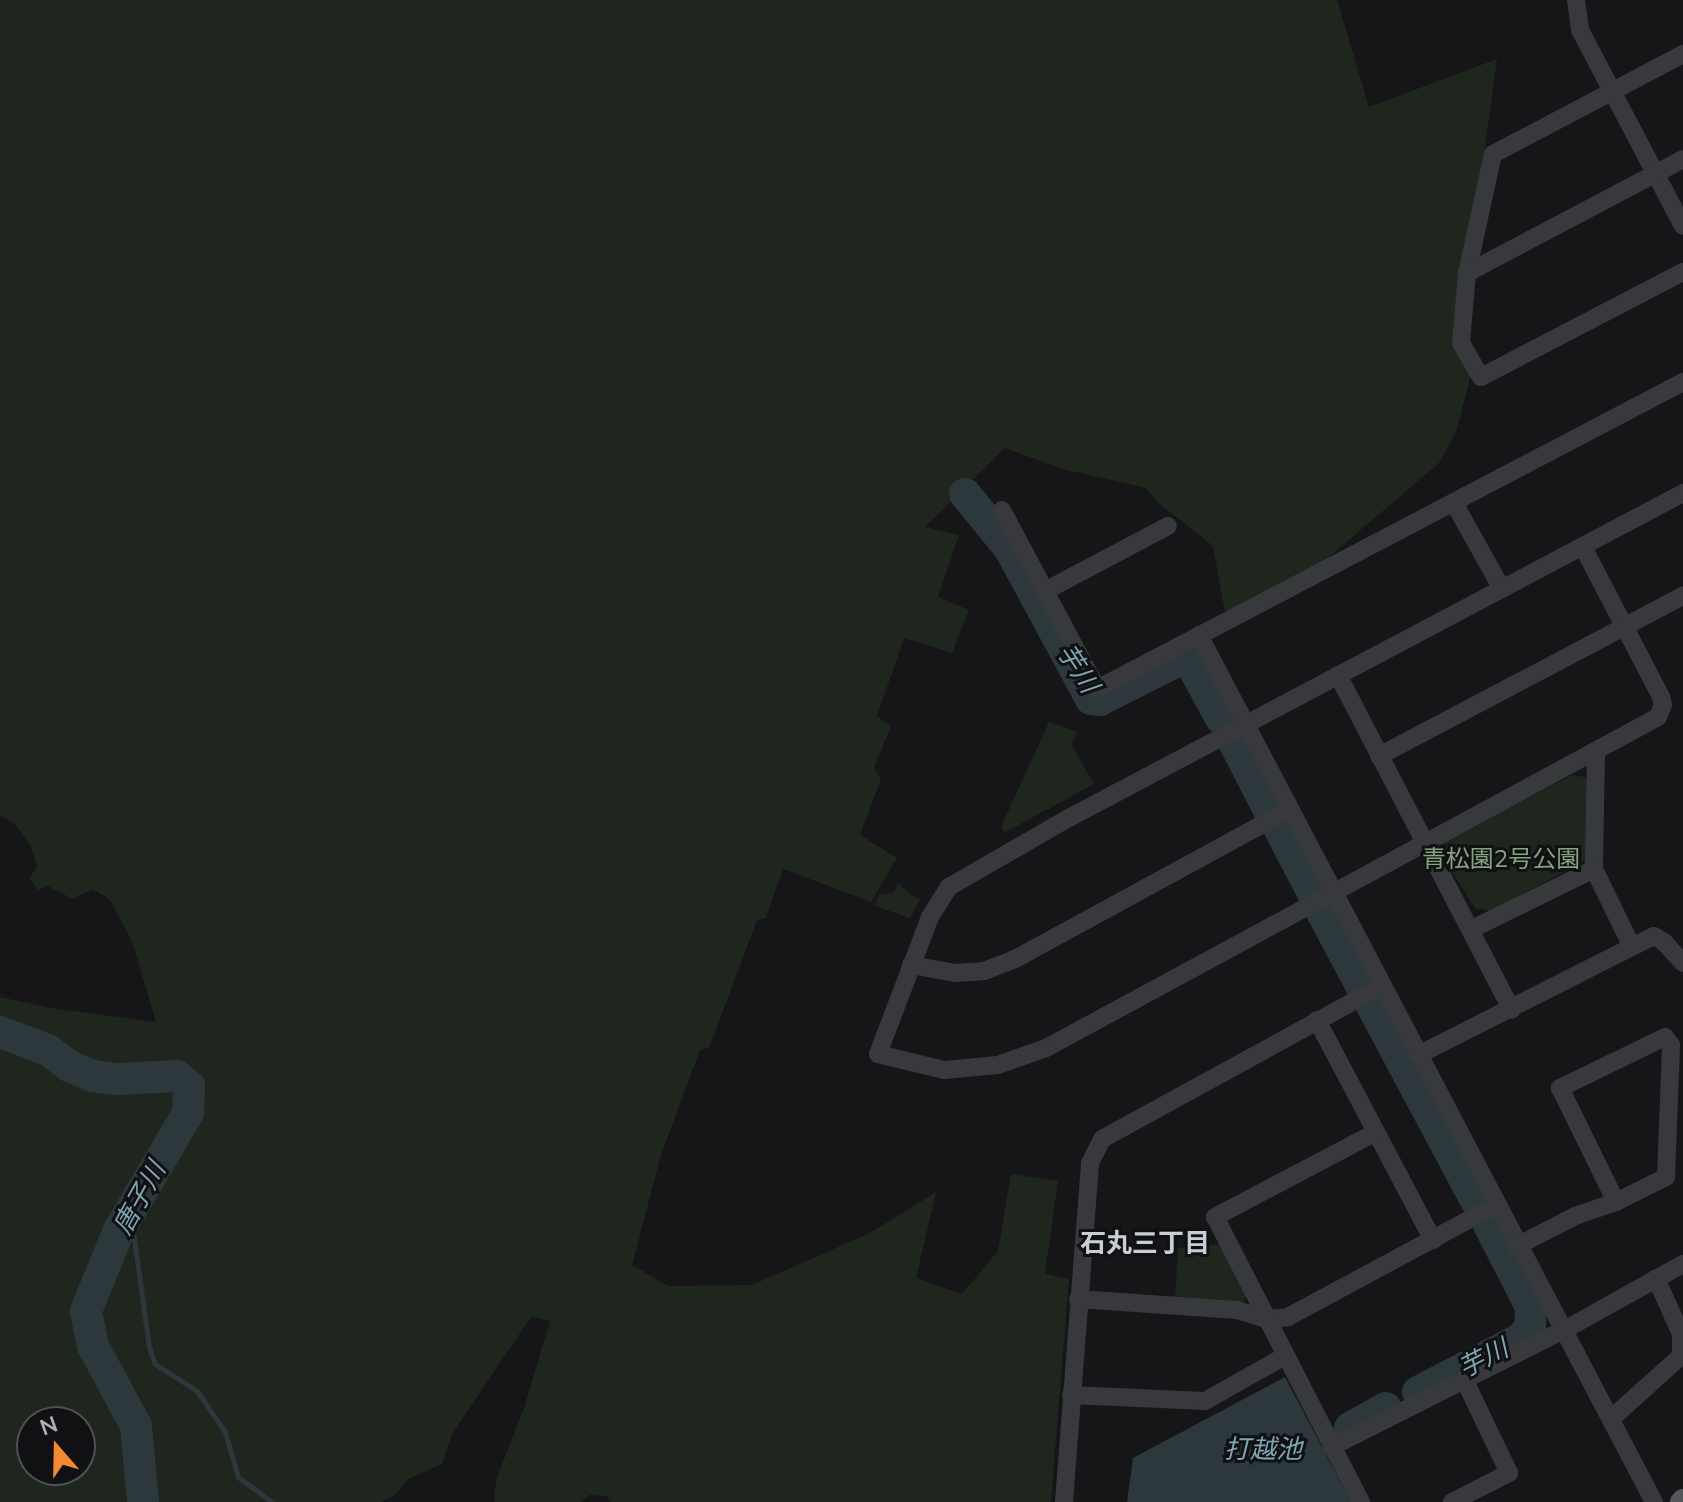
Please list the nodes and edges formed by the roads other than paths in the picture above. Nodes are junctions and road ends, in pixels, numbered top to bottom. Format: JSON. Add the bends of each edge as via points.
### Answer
{"nodes":[{"id":1,"x":1576,"y":0,"type":"edge"},
{"id":2,"x":1683,"y":54,"type":"edge"},
{"id":3,"x":1611,"y":91,"type":"junction"},
{"id":4,"x":1683,"y":159,"type":"edge"},
{"id":5,"x":1653,"y":175,"type":"junction"},
{"id":6,"x":1683,"y":226,"type":"edge"},
{"id":7,"x":1683,"y":272,"type":"edge"},
{"id":8,"x":1467,"y":273,"type":"junction"},
{"id":9,"x":1683,"y":382,"type":"edge"},
{"id":10,"x":1683,"y":493,"type":"edge"},
{"id":11,"x":1454,"y":503,"type":"junction"},
{"id":12,"x":1002,"y":510,"type":"dead end"},
{"id":13,"x":1168,"y":526,"type":"dead end"},
{"id":14,"x":1583,"y":547,"type":"junction"},
{"id":15,"x":1502,"y":589,"type":"junction"},
{"id":16,"x":1045,"y":591,"type":"junction"},
{"id":17,"x":1683,"y":596,"type":"edge"},
{"id":18,"x":1626,"y":626,"type":"junction"},
{"id":19,"x":1199,"y":635,"type":"junction"},
{"id":20,"x":1338,"y":675,"type":"junction"},
{"id":21,"x":1246,"y":724,"type":"junction"},
{"id":22,"x":1596,"y":752,"type":"junction"},
{"id":23,"x":1379,"y":756,"type":"junction"},
{"id":24,"x":1290,"y":809,"type":"junction"},
{"id":25,"x":1423,"y":842,"type":"junction"},
{"id":26,"x":1594,"y":869,"type":"junction"},
{"id":27,"x":1333,"y":891,"type":"junction"},
{"id":28,"x":1472,"y":929,"type":"junction"},
{"id":29,"x":1631,"y":945,"type":"junction"},
{"id":30,"x":1683,"y":963,"type":"edge"},
{"id":31,"x":911,"y":965,"type":"junction"},
{"id":32,"x":1371,"y":992,"type":"junction"},
{"id":33,"x":1512,"y":1010,"type":"junction"},
{"id":34,"x":1317,"y":1020,"type":"junction"},
{"id":35,"x":1418,"y":1055,"type":"junction"},
{"id":36,"x":1376,"y":1132,"type":"junction"},
{"id":37,"x":1616,"y":1202,"type":"junction"},
{"id":38,"x":1496,"y":1205,"type":"junction"},
{"id":39,"x":1433,"y":1240,"type":"junction"},
{"id":40,"x":1517,"y":1246,"type":"junction"},
{"id":41,"x":1683,"y":1264,"type":"edge"},
{"id":42,"x":1656,"y":1278,"type":"junction"},
{"id":43,"x":1078,"y":1299,"type":"junction"},
{"id":44,"x":1267,"y":1319,"type":"junction"},
{"id":45,"x":1566,"y":1329,"type":"junction"},
{"id":46,"x":1285,"y":1356,"type":"junction"},
{"id":47,"x":1464,"y":1379,"type":"junction"},
{"id":48,"x":1071,"y":1395,"type":"junction"},
{"id":49,"x":1613,"y":1417,"type":"junction"},
{"id":50,"x":1331,"y":1447,"type":"junction"},
{"id":51,"x":1064,"y":1502,"type":"edge"},
{"id":52,"x":1361,"y":1502,"type":"edge"},
{"id":53,"x":1452,"y":1502,"type":"edge"},
{"id":54,"x":1654,"y":1502,"type":"edge"}],
"edges":[{"from":1,"to":3,"type":"street","via":[[1580,30]]},
{"from":2,"to":3,"type":"street"},
{"from":3,"to":5,"type":"street"},
{"from":3,"to":8,"type":"street","via":[[1493,154]]},
{"from":4,"to":5,"type":"street"},
{"from":5,"to":6,"type":"street"},
{"from":5,"to":8,"type":"street"},
{"from":7,"to":8,"type":"street","via":[[1481,377],[1461,343]]},
{"from":9,"to":11,"type":"street"},
{"from":10,"to":14,"type":"street"},
{"from":11,"to":15,"type":"street"},
{"from":11,"to":19,"type":"street"},
{"from":12,"to":16,"type":"street"},
{"from":13,"to":16,"type":"street"},
{"from":14,"to":15,"type":"street"},
{"from":14,"to":18,"type":"street"},
{"from":15,"to":20,"type":"street"},
{"from":16,"to":19,"type":"street","via":[[1097,689]]},
{"from":17,"to":18,"type":"street"},
{"from":18,"to":22,"type":"street","via":[[1661,697],[1661,712]]},
{"from":18,"to":23,"type":"street"},
{"from":19,"to":21,"type":"street"},
{"from":20,"to":21,"type":"street"},
{"from":20,"to":23,"type":"street"},
{"from":21,"to":24,"type":"street"},
{"from":21,"to":31,"type":"street","via":[[949,887]]},
{"from":22,"to":25,"type":"street"},
{"from":22,"to":26,"type":"street"},
{"from":23,"to":25,"type":"street"},
{"from":24,"to":27,"type":"street"},
{"from":24,"to":31,"type":"street","via":[[1015,959],[970,972]]},
{"from":25,"to":27,"type":"street"},
{"from":25,"to":28,"type":"street"},
{"from":26,"to":28,"type":"street"},
{"from":26,"to":29,"type":"street"},
{"from":27,"to":31,"type":"street","via":[[1046,1048],[998,1065],[944,1070],[878,1054]]},
{"from":27,"to":32,"type":"street"},
{"from":28,"to":33,"type":"street"},
{"from":29,"to":30,"type":"street","via":[[1654,936]]},
{"from":29,"to":33,"type":"street"},
{"from":32,"to":34,"type":"street"},
{"from":32,"to":35,"type":"street"},
{"from":33,"to":35,"type":"street"},
{"from":34,"to":36,"type":"street"},
{"from":34,"to":43,"type":"street","via":[[1102,1139],[1090,1163]]},
{"from":35,"to":38,"type":"street"},
{"from":36,"to":39,"type":"street"},
{"from":36,"to":44,"type":"street","via":[[1215,1217]]},
{"from":37,"to":37,"type":"street","via":[[1666,1177],[1671,1045],[1665,1037],[1560,1088]]},
{"from":37,"to":40,"type":"street"},
{"from":38,"to":39,"type":"street"},
{"from":38,"to":40,"type":"street"},
{"from":39,"to":44,"type":"street","via":[[1288,1317]]},
{"from":40,"to":45,"type":"street"},
{"from":41,"to":42,"type":"street"},
{"from":42,"to":45,"type":"street"},
{"from":42,"to":49,"type":"street","via":[[1681,1334],[1681,1356]]},
{"from":43,"to":44,"type":"street","via":[[1237,1310]]},
{"from":43,"to":48,"type":"street"},
{"from":44,"to":46,"type":"street"},
{"from":45,"to":47,"type":"street"},
{"from":45,"to":49,"type":"street"},
{"from":46,"to":48,"type":"street","via":[[1205,1401]]},
{"from":46,"to":50,"type":"street"},
{"from":47,"to":50,"type":"street"},
{"from":47,"to":53,"type":"street","via":[[1509,1473]]},
{"from":48,"to":51,"type":"street"},
{"from":49,"to":54,"type":"street"},
{"from":50,"to":52,"type":"street"}]}
